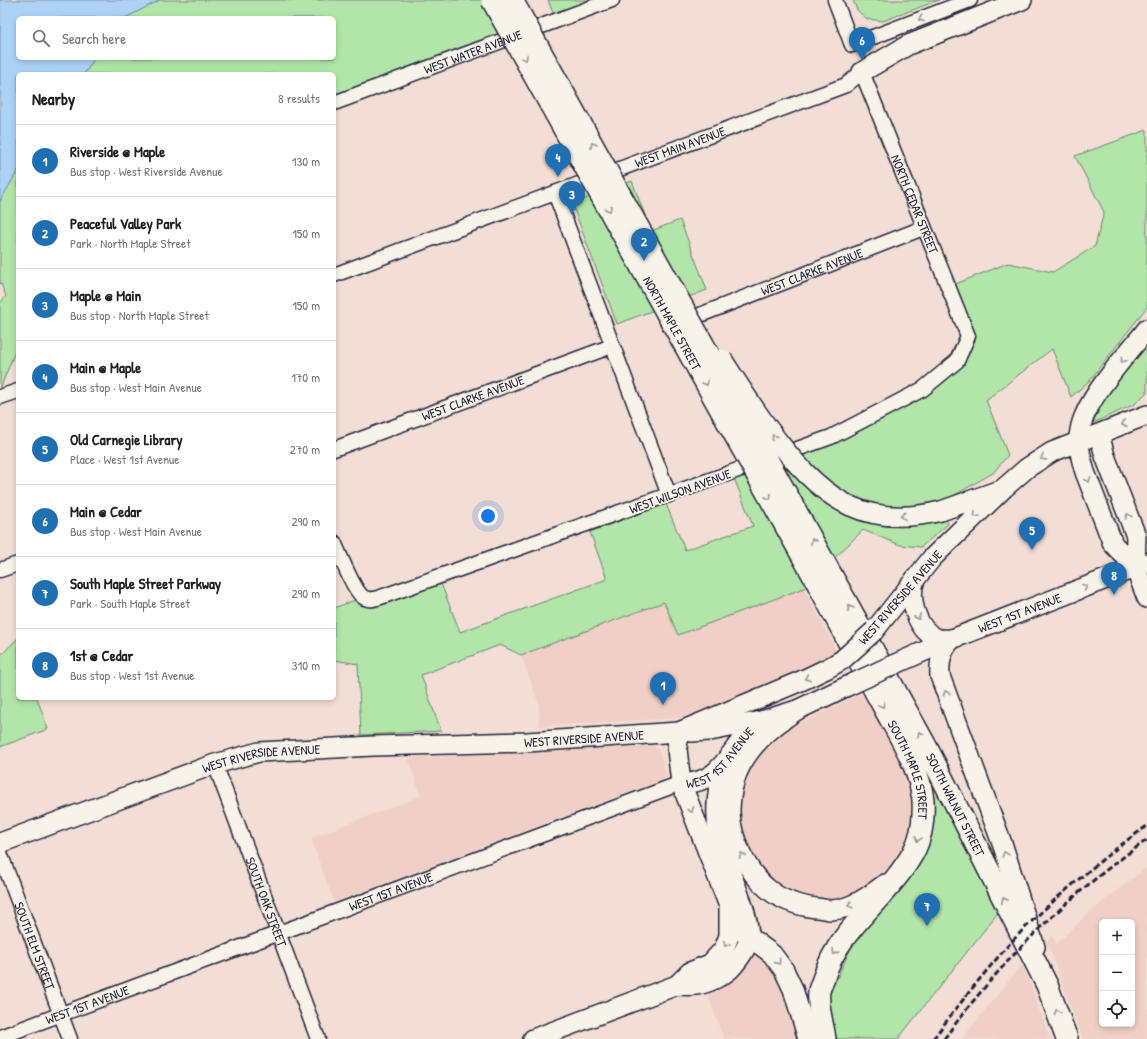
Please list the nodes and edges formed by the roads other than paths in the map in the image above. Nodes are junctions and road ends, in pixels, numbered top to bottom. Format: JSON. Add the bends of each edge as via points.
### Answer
{"nodes":[{"id":1,"x":492,"y":0,"type":"edge"},
{"id":2,"x":512,"y":0,"type":"edge"},
{"id":3,"x":612,"y":0,"type":"edge"},
{"id":4,"x":835,"y":0,"type":"edge"},
{"id":5,"x":970,"y":0,"type":"edge"},
{"id":6,"x":1019,"y":0,"type":"edge"},
{"id":7,"x":862,"y":72,"type":"junction"},
{"id":8,"x":336,"y":102,"type":"edge"},
{"id":9,"x":555,"y":194,"type":"junction"},
{"id":10,"x":633,"y":216,"type":"junction"},
{"id":11,"x":923,"y":228,"type":"junction"},
{"id":12,"x":336,"y":274,"type":"edge"},
{"id":13,"x":700,"y":315,"type":"dead end"},
{"id":14,"x":1147,"y":329,"type":"edge"},
{"id":15,"x":968,"y":336,"type":"joint"},
{"id":16,"x":612,"y":346,"type":"junction"},
{"id":17,"x":16,"y":392,"type":"edge"},
{"id":18,"x":0,"y":397,"type":"edge"},
{"id":19,"x":1147,"y":415,"type":"edge"},
{"id":20,"x":1100,"y":434,"type":"junction"},
{"id":21,"x":1079,"y":442,"type":"junction"},
{"id":22,"x":336,"y":448,"type":"edge"},
{"id":23,"x":1004,"y":488,"type":"junction"},
{"id":24,"x":669,"y":494,"type":"junction"},
{"id":25,"x":336,"y":546,"type":"edge"},
{"id":26,"x":16,"y":565,"type":"edge"},
{"id":27,"x":1141,"y":565,"type":"edge"},
{"id":28,"x":0,"y":570,"type":"edge"},
{"id":29,"x":915,"y":579,"type":"junction"},
{"id":30,"x":825,"y":580,"type":"junction"},
{"id":31,"x":1147,"y":598,"type":"edge"},
{"id":32,"x":952,"y":639,"type":"junction"},
{"id":33,"x":796,"y":710,"type":"junction"},
{"id":34,"x":761,"y":721,"type":"junction"},
{"id":35,"x":680,"y":732,"type":"junction"},
{"id":36,"x":216,"y":764,"type":"junction"},
{"id":37,"x":724,"y":764,"type":"junction"},
{"id":38,"x":681,"y":783,"type":"junction"},
{"id":39,"x":0,"y":843,"type":"edge"},
{"id":40,"x":0,"y":853,"type":"edge"},
{"id":41,"x":895,"y":878,"type":"junction"},
{"id":42,"x":729,"y":906,"type":"junction"},
{"id":43,"x":279,"y":933,"type":"junction"},
{"id":44,"x":749,"y":938,"type":"junction"},
{"id":45,"x":678,"y":985,"type":"junction"},
{"id":46,"x":1047,"y":985,"type":"junction"},
{"id":47,"x":60,"y":1014,"type":"junction"},
{"id":48,"x":0,"y":1037,"type":"edge"},
{"id":49,"x":70,"y":1039,"type":"edge"},
{"id":50,"x":318,"y":1039,"type":"edge"},
{"id":51,"x":533,"y":1039,"type":"edge"},
{"id":52,"x":808,"y":1039,"type":"edge"},
{"id":53,"x":825,"y":1039,"type":"edge"},
{"id":54,"x":1067,"y":1039,"type":"edge"}],
"edges":[{"from":1,"to":30,"type":"main road","name":"NORTH MAPLE STREET","one_way":true,"bridge":true},
{"from":10,"to":2,"type":"main road","name":"NORTH MAPLE STREET","one_way":true,"bridge":true},
{"from":3,"to":8,"type":"street","name":"WEST WATER AVENUE"},
{"from":5,"to":4,"type":"street","one_way":true,"via":[[852,45]]},
{"from":6,"to":7,"type":"main road","name":"WEST MAIN AVENUE","via":[[908,45]]},
{"from":7,"to":9,"type":"street","name":"WEST MAIN AVENUE","via":[[846,85]]},
{"from":7,"to":11,"type":"street","name":"NORTH CEDAR STREET"},
{"from":9,"to":12,"type":"street","name":"WEST MAIN AVENUE"},
{"from":9,"to":16,"type":"street"},
{"from":23,"to":10,"type":"main road","one_way":true,"bridge":true,"via":[[924,515],[894,516],[866,512],[831,495],[798,467],[750,403]]},
{"from":30,"to":10,"type":"main road","name":"NORTH MAPLE STREET","one_way":true,"bridge":true},
{"from":11,"to":13,"type":"street","name":"WEST CLARKE AVENUE"},
{"from":11,"to":15,"type":"street","name":"NORTH CEDAR STREET"},
{"from":14,"to":21,"type":"main road","one_way":true,"via":[[1088,408],[1082,421]]},
{"from":15,"to":24,"type":"street","name":"WEST WILSON AVENUE","via":[[957,361],[923,389],[831,437]]},
{"from":16,"to":22,"type":"street","name":"WEST CLARKE AVENUE"},
{"from":16,"to":24,"type":"street"},
{"from":17,"to":18,"type":"street"},
{"from":19,"to":20,"type":"main road","name":"WEST RIVERSIDE AVENUE","one_way":true},
{"from":20,"to":21,"type":"main road","name":"WEST RIVERSIDE AVENUE"},
{"from":27,"to":20,"type":"main road","one_way":true,"via":[[1136,536],[1105,456]]},
{"from":21,"to":23,"type":"main road","name":"WEST RIVERSIDE AVENUE","one_way":true,"via":[[1052,452],[1027,468]]},
{"from":21,"to":27,"type":"main road","one_way":true,"via":[[1085,472],[1113,544]]},
{"from":23,"to":29,"type":"main road","name":"WEST RIVERSIDE AVENUE","one_way":true,"via":[[932,558]]},
{"from":24,"to":25,"type":"street","name":"WEST WILSON AVENUE","via":[[371,600],[357,591]]},
{"from":26,"to":28,"type":"street"},
{"from":27,"to":31,"type":"main road"},
{"from":32,"to":27,"type":"main road","name":"WEST 1ST AVENUE","one_way":true},
{"from":29,"to":32,"type":"main road","one_way":true,"via":[[913,597],[921,623],[936,638]]},
{"from":29,"to":35,"type":"main road","name":"WEST RIVERSIDE AVENUE","one_way":true,"bridge":true,"via":[[874,631],[842,660],[803,680]]},
{"from":30,"to":41,"type":"main road","name":"SOUTH MAPLE STREET","one_way":true,"via":[[910,758],[921,789],[923,820],[918,842]]},
{"from":46,"to":30,"type":"main road","name":"SOUTH WALNUT STREET","one_way":true,"via":[[926,746]]},
{"from":32,"to":33,"type":"main road","name":"WEST 1ST AVENUE","bridge":true},
{"from":46,"to":32,"type":"main road","one_way":true,"via":[[1003,846],[940,676],[940,658]]},
{"from":33,"to":34,"type":"main road","name":"WEST 1ST AVENUE"},
{"from":41,"to":33,"type":"main road","one_way":true,"via":[[858,903],[831,910],[787,901],[769,890],[747,866],[733,830],[730,812],[736,778],[744,759],[758,740]]},
{"from":34,"to":35,"type":"main road","name":"WEST 1ST AVENUE","via":[[710,732]]},
{"from":34,"to":37,"type":"main road","name":"WEST 1ST AVENUE","via":[[748,731]]},
{"from":35,"to":36,"type":"main road","name":"WEST RIVERSIDE AVENUE","via":[[527,742],[259,752]]},
{"from":35,"to":38,"type":"main road","via":[[677,749]]},
{"from":36,"to":39,"type":"main road","name":"WEST RIVERSIDE AVENUE"},
{"from":36,"to":43,"type":"street","name":"SOUTH OAK STREET"},
{"from":37,"to":38,"type":"main road","name":"WEST 1ST AVENUE","via":[[701,781]]},
{"from":37,"to":44,"type":"main road","via":[[717,796],[719,837],[743,906]]},
{"from":38,"to":42,"type":"main road","one_way":true},
{"from":38,"to":43,"type":"street","name":"WEST 1ST AVENUE"},
{"from":40,"to":47,"type":"street","name":"SOUTH ELM STREET"},
{"from":41,"to":53,"type":"main road","name":"SOUTH MAPLE STREET","one_way":true,"via":[[843,939],[826,969],[819,991]]},
{"from":42,"to":44,"type":"main road"},
{"from":42,"to":45,"type":"main road","one_way":true,"via":[[729,936],[724,949],[710,964],[690,972]]},
{"from":43,"to":47,"type":"street","name":"WEST 1ST AVENUE"},
{"from":43,"to":50,"type":"street","name":"SOUTH OAK STREET"},
{"from":44,"to":45,"type":"main road","via":[[730,970],[696,985]]},
{"from":44,"to":52,"type":"main road","one_way":true,"via":[[772,954],[784,970],[793,989]]},
{"from":45,"to":51,"type":"main road"},
{"from":54,"to":46,"type":"main road","name":"SOUTH WALNUT STREET","one_way":true},
{"from":47,"to":48,"type":"street","name":"WEST 1ST AVENUE"},
{"from":47,"to":49,"type":"street","name":"SOUTH ELM STREET"}]}
